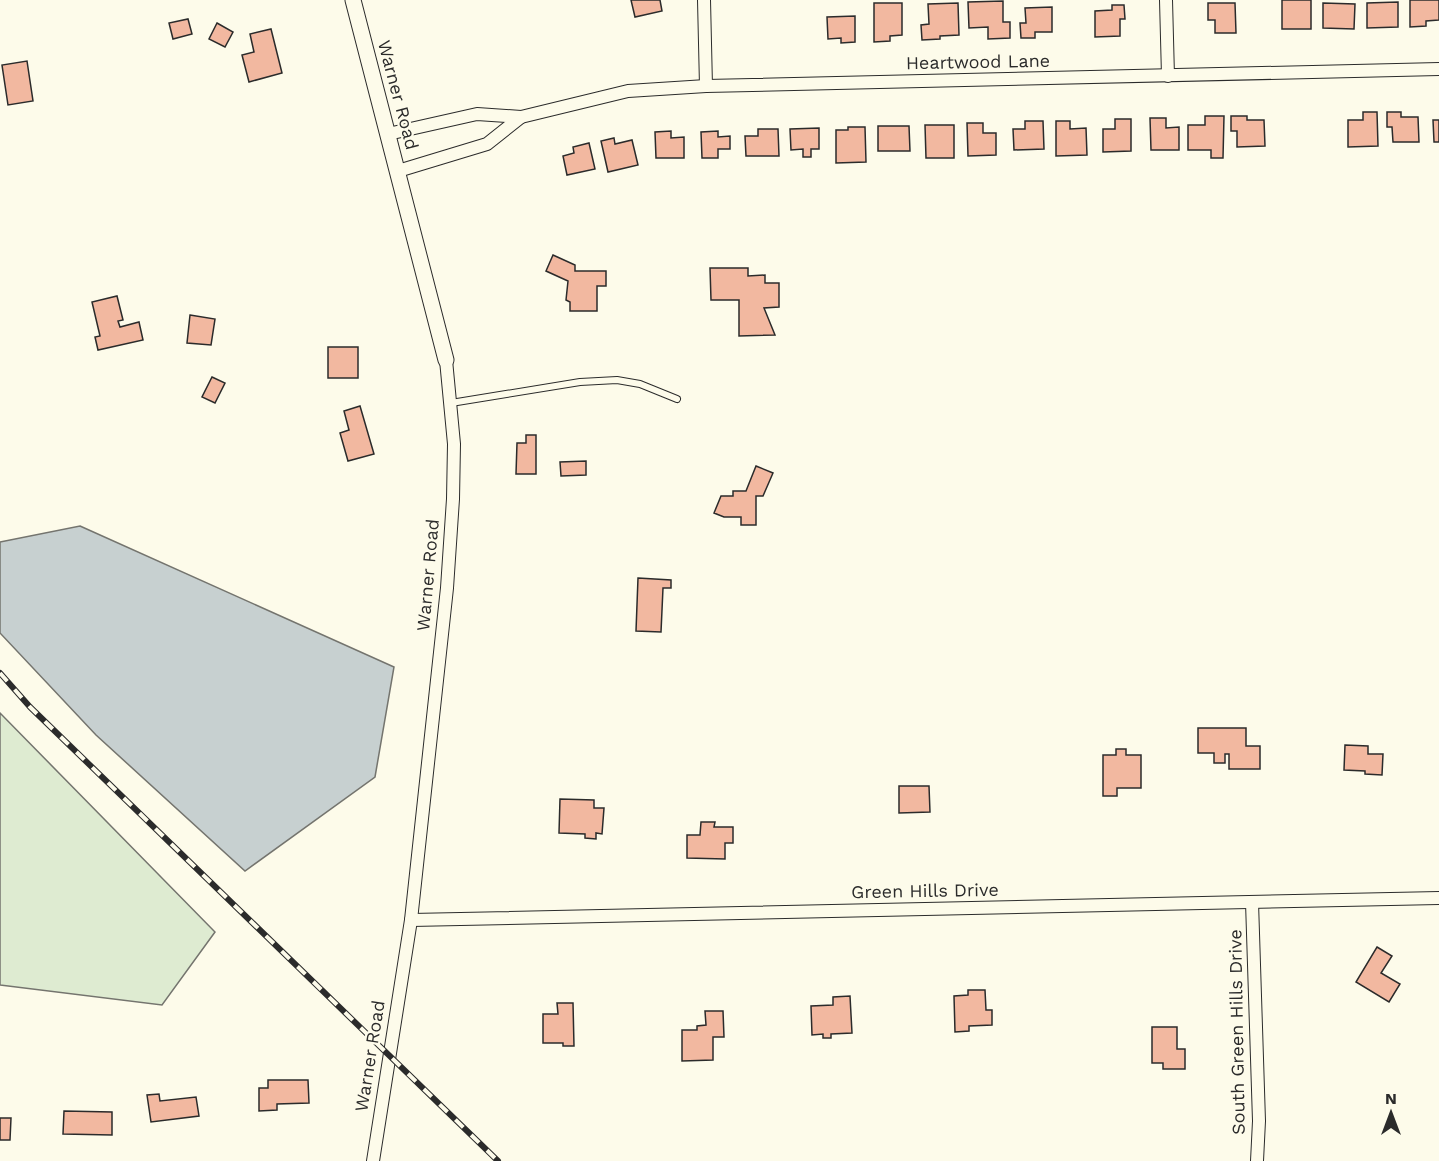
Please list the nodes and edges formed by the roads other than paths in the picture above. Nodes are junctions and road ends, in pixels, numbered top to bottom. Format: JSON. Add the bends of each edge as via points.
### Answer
{"nodes":[{"id":1,"x":353,"y":0,"type":"edge"},
{"id":2,"x":705,"y":0,"type":"edge"},
{"id":3,"x":1166,"y":0,"type":"edge"},
{"id":4,"x":1439,"y":69,"type":"edge"},
{"id":5,"x":1168,"y":76,"type":"junction"},
{"id":6,"x":706,"y":86,"type":"junction"},
{"id":7,"x":521,"y":117,"type":"junction"},
{"id":8,"x":388,"y":134,"type":"junction"},
{"id":9,"x":398,"y":171,"type":"junction"},
{"id":10,"x":446,"y":360,"type":"joint"},
{"id":11,"x":677,"y":399,"type":"dead end"},
{"id":12,"x":451,"y":403,"type":"junction"},
{"id":13,"x":1439,"y":898,"type":"edge"},
{"id":14,"x":1252,"y":902,"type":"junction"},
{"id":15,"x":411,"y":920,"type":"junction"},
{"id":16,"x":373,"y":1161,"type":"edge"},
{"id":17,"x":1257,"y":1161,"type":"edge"}],
"edges":[{"from":1,"to":8,"type":"street","name":"Warner Road"},
{"from":2,"to":6,"type":"street"},
{"from":3,"to":5,"type":"street"},
{"from":4,"to":5,"type":"street","name":"Heartwood Lane"},
{"from":5,"to":6,"type":"street","name":"Heartwood Lane"},
{"from":6,"to":7,"type":"street","name":"Heartwood Lane","via":[[628,92]]},
{"from":7,"to":8,"type":"street","name":"Heartwood Lane","via":[[477,114]]},
{"from":7,"to":9,"type":"street","name":"Heartwood Lane","via":[[487,144]]},
{"from":8,"to":9,"type":"street","name":"Warner Road"},
{"from":9,"to":10,"type":"street","name":"Warner Road"},
{"from":10,"to":12,"type":"street","name":"Warner Road"},
{"from":11,"to":12,"type":"lane","via":[[640,384],[617,380],[580,382]]},
{"from":12,"to":15,"type":"street","name":"Warner Road","via":[[453,499],[447,588]]},
{"from":13,"to":14,"type":"street","name":"Green Hills Drive"},
{"from":14,"to":15,"type":"street","name":"Green Hills Drive"},
{"from":14,"to":17,"type":"street","name":"South Green Hills Drive"},
{"from":15,"to":16,"type":"street","name":"Warner Road"}]}
